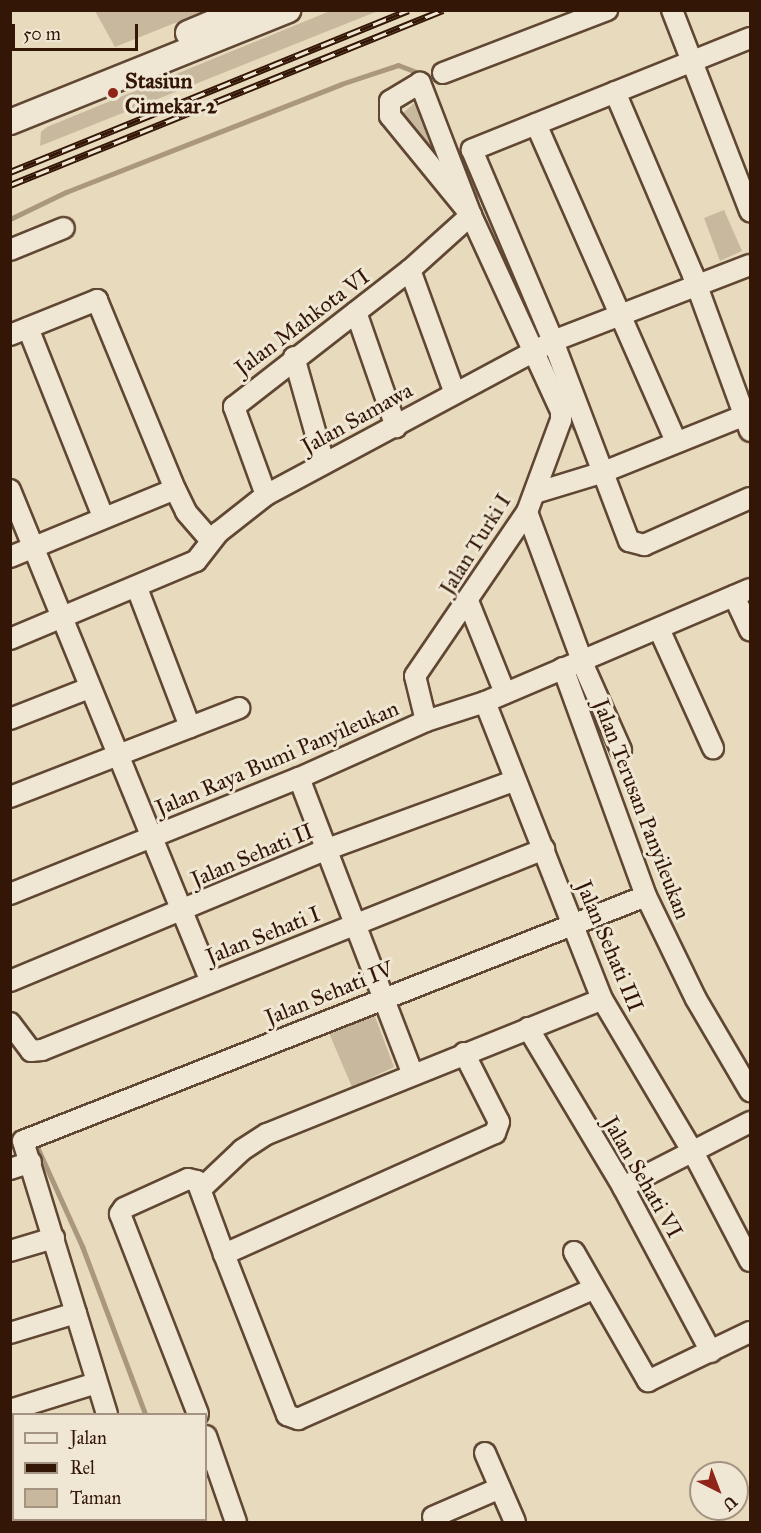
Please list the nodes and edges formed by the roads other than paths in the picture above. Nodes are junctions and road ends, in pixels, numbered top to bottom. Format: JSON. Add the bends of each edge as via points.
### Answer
{"nodes":[{"id":1,"x":243,"y":10,"type":"edge"},
{"id":2,"x":288,"y":10,"type":"edge"},
{"id":3,"x":608,"y":10,"type":"edge"},
{"id":4,"x":672,"y":10,"type":"edge"},
{"id":5,"x":750,"y":38,"type":"edge"},
{"id":6,"x":692,"y":62,"type":"junction"},
{"id":7,"x":443,"y":73,"type":"dead end"},
{"id":8,"x":615,"y":92,"type":"junction"},
{"id":9,"x":10,"y":105,"type":"edge"},
{"id":10,"x":10,"y":122,"type":"edge"},
{"id":11,"x":536,"y":124,"type":"junction"},
{"id":12,"x":750,"y":211,"type":"edge"},
{"id":13,"x":471,"y":215,"type":"junction"},
{"id":14,"x":64,"y":228,"type":"dead end"},
{"id":15,"x":10,"y":250,"type":"edge"},
{"id":16,"x":750,"y":265,"type":"edge"},
{"id":17,"x":410,"y":270,"type":"junction"},
{"id":18,"x":697,"y":286,"type":"junction"},
{"id":19,"x":356,"y":312,"type":"junction"},
{"id":20,"x":620,"y":317,"type":"junction"},
{"id":21,"x":19,"y":332,"type":"edge"},
{"id":22,"x":544,"y":346,"type":"junction"},
{"id":23,"x":294,"y":357,"type":"junction"},
{"id":24,"x":454,"y":392,"type":"junction"},
{"id":25,"x":748,"y":423,"type":"edge"},
{"id":26,"x":396,"y":426,"type":"junction"},
{"id":27,"x":675,"y":442,"type":"junction"},
{"id":28,"x":324,"y":463,"type":"junction"},
{"id":29,"x":601,"y":473,"type":"junction"},
{"id":30,"x":175,"y":489,"type":"junction"},
{"id":31,"x":10,"y":490,"type":"edge"},
{"id":32,"x":535,"y":493,"type":"junction"},
{"id":33,"x":266,"y":495,"type":"junction"},
{"id":34,"x":750,"y":498,"type":"edge"},
{"id":35,"x":527,"y":512,"type":"junction"},
{"id":36,"x":103,"y":516,"type":"junction"},
{"id":37,"x":210,"y":541,"type":"junction"},
{"id":38,"x":34,"y":549,"type":"junction"},
{"id":39,"x":10,"y":557,"type":"edge"},
{"id":40,"x":137,"y":588,"type":"junction"},
{"id":41,"x":742,"y":593,"type":"edge"},
{"id":42,"x":468,"y":601,"type":"junction"},
{"id":43,"x":62,"y":619,"type":"junction"},
{"id":44,"x":659,"y":629,"type":"junction"},
{"id":45,"x":750,"y":630,"type":"edge"},
{"id":46,"x":10,"y":639,"type":"edge"},
{"id":47,"x":582,"y":661,"type":"junction"},
{"id":48,"x":563,"y":668,"type":"junction"},
{"id":49,"x":89,"y":688,"type":"junction"},
{"id":50,"x":505,"y":693,"type":"junction"},
{"id":51,"x":485,"y":702,"type":"junction"},
{"id":52,"x":238,"y":708,"type":"dead end"},
{"id":53,"x":10,"y":719,"type":"edge"},
{"id":54,"x":426,"y":721,"type":"junction"},
{"id":55,"x":195,"y":726,"type":"junction"},
{"id":56,"x":712,"y":748,"type":"dead end"},
{"id":57,"x":621,"y":750,"type":"dead end"},
{"id":58,"x":119,"y":754,"type":"junction"},
{"id":59,"x":299,"y":778,"type":"junction"},
{"id":60,"x":514,"y":781,"type":"junction"},
{"id":61,"x":10,"y":797,"type":"edge"},
{"id":62,"x":153,"y":836,"type":"junction"},
{"id":63,"x":544,"y":849,"type":"junction"},
{"id":64,"x":325,"y":850,"type":"junction"},
{"id":65,"x":10,"y":894,"type":"edge"},
{"id":66,"x":642,"y":897,"type":"junction"},
{"id":67,"x":182,"y":911,"type":"junction"},
{"id":68,"x":572,"y":922,"type":"junction"},
{"id":69,"x":355,"y":924,"type":"junction"},
{"id":70,"x":10,"y":981,"type":"edge"},
{"id":71,"x":211,"y":982,"type":"junction"},
{"id":72,"x":383,"y":998,"type":"junction"},
{"id":73,"x":602,"y":999,"type":"junction"},
{"id":74,"x":10,"y":1023,"type":"edge"},
{"id":75,"x":528,"y":1028,"type":"junction"},
{"id":76,"x":464,"y":1053,"type":"junction"},
{"id":77,"x":412,"y":1072,"type":"junction"},
{"id":78,"x":750,"y":1091,"type":"edge"},
{"id":79,"x":750,"y":1122,"type":"edge"},
{"id":80,"x":24,"y":1138,"type":"edge"},
{"id":81,"x":693,"y":1152,"type":"junction"},
{"id":82,"x":31,"y":1162,"type":"junction"},
{"id":83,"x":10,"y":1169,"type":"edge"},
{"id":84,"x":623,"y":1187,"type":"junction"},
{"id":85,"x":202,"y":1188,"type":"junction"},
{"id":86,"x":54,"y":1238,"type":"junction"},
{"id":87,"x":10,"y":1251,"type":"edge"},
{"id":88,"x":573,"y":1252,"type":"dead end"},
{"id":89,"x":224,"y":1254,"type":"junction"},
{"id":90,"x":750,"y":1261,"type":"edge"},
{"id":91,"x":593,"y":1289,"type":"junction"},
{"id":92,"x":76,"y":1313,"type":"junction"},
{"id":93,"x":750,"y":1332,"type":"edge"},
{"id":94,"x":10,"y":1333,"type":"edge"},
{"id":95,"x":711,"y":1352,"type":"junction"},
{"id":96,"x":96,"y":1383,"type":"junction"},
{"id":97,"x":10,"y":1410,"type":"edge"},
{"id":98,"x":107,"y":1413,"type":"edge"},
{"id":99,"x":198,"y":1413,"type":"edge"},
{"id":100,"x":207,"y":1439,"type":"edge"},
{"id":101,"x":485,"y":1453,"type":"dead end"},
{"id":102,"x":500,"y":1488,"type":"junction"},
{"id":103,"x":433,"y":1517,"type":"dead end"},
{"id":104,"x":236,"y":1522,"type":"edge"},
{"id":105,"x":515,"y":1522,"type":"edge"}],
"edges":[{"from":1,"to":9,"type":"street"},
{"from":2,"to":10,"type":"street"},
{"from":3,"to":7,"type":"street"},
{"from":4,"to":6,"type":"street"},
{"from":5,"to":6,"type":"street"},
{"from":6,"to":8,"type":"street"},
{"from":6,"to":12,"type":"street"},
{"from":8,"to":11,"type":"street"},
{"from":8,"to":18,"type":"street"},
{"from":11,"to":20,"type":"street"},
{"from":11,"to":22,"type":"street","via":[[472,150]]},
{"from":13,"to":13,"type":"street","via":[[420,83],[390,101],[390,116]]},
{"from":13,"to":17,"type":"street","name":"Jalan Mahkota VI"},
{"from":13,"to":22,"type":"street"},
{"from":14,"to":15,"type":"street"},
{"from":16,"to":18,"type":"street","name":"Jalan Samawa"},
{"from":17,"to":19,"type":"street","name":"Jalan Mahkota VI"},
{"from":17,"to":24,"type":"street"},
{"from":18,"to":20,"type":"street","name":"Jalan Samawa"},
{"from":18,"to":25,"type":"street"},
{"from":19,"to":23,"type":"street","name":"Jalan Mahkota VI"},
{"from":19,"to":26,"type":"street"},
{"from":20,"to":22,"type":"street","name":"Jalan Samawa"},
{"from":20,"to":27,"type":"street"},
{"from":21,"to":30,"type":"street","via":[[97,300]]},
{"from":21,"to":36,"type":"street"},
{"from":22,"to":24,"type":"street","name":"Jalan Samawa"},
{"from":22,"to":29,"type":"street"},
{"from":22,"to":32,"type":"street","name":"Jalan Turki I","via":[[561,420]]},
{"from":23,"to":28,"type":"street"},
{"from":23,"to":33,"type":"street","name":"Jalan Mahkota VI","via":[[234,407]]},
{"from":24,"to":26,"type":"street","name":"Jalan Samawa"},
{"from":25,"to":27,"type":"street"},
{"from":26,"to":28,"type":"street","name":"Jalan Samawa"},
{"from":27,"to":29,"type":"street"},
{"from":28,"to":33,"type":"street","name":"Jalan Samawa"},
{"from":29,"to":32,"type":"street"},
{"from":29,"to":34,"type":"street","via":[[629,541],[635,545]]},
{"from":30,"to":36,"type":"street"},
{"from":30,"to":37,"type":"street","via":[[186,512]]},
{"from":31,"to":38,"type":"street"},
{"from":32,"to":35,"type":"street","name":"Jalan Turki I"},
{"from":33,"to":37,"type":"street","name":"Jalan Samawa"},
{"from":35,"to":42,"type":"street","name":"Jalan Turki I"},
{"from":35,"to":47,"type":"street"},
{"from":36,"to":38,"type":"street"},
{"from":37,"to":40,"type":"street","name":"Jalan Samawa","via":[[196,561]]},
{"from":38,"to":39,"type":"street"},
{"from":38,"to":43,"type":"street"},
{"from":40,"to":43,"type":"street","name":"Jalan Samawa"},
{"from":40,"to":55,"type":"street"},
{"from":41,"to":44,"type":"street","name":"Jalan Raya Bumi Panyileukan"},
{"from":41,"to":45,"type":"street"},
{"from":42,"to":50,"type":"street"},
{"from":42,"to":54,"type":"street","name":"Jalan Turki I","via":[[415,676]]},
{"from":43,"to":46,"type":"street","name":"Jalan Samawa"},
{"from":43,"to":49,"type":"street"},
{"from":44,"to":47,"type":"street","name":"Jalan Raya Bumi Panyileukan"},
{"from":44,"to":56,"type":"street"},
{"from":47,"to":48,"type":"street","name":"Jalan Raya Bumi Panyileukan"},
{"from":47,"to":57,"type":"street"},
{"from":48,"to":50,"type":"street","name":"Jalan Raya Bumi Panyileukan"},
{"from":48,"to":66,"type":"street","name":"Jalan Terusan Panyileukan"},
{"from":49,"to":53,"type":"street"},
{"from":49,"to":58,"type":"street"},
{"from":50,"to":51,"type":"street","name":"Jalan Raya Bumi Panyileukan"},
{"from":51,"to":54,"type":"street","name":"Jalan Raya Bumi Panyileukan"},
{"from":51,"to":60,"type":"street","name":"Jalan Sehati III"},
{"from":52,"to":55,"type":"street"},
{"from":54,"to":59,"type":"street","name":"Jalan Raya Bumi Panyileukan"},
{"from":55,"to":58,"type":"street"},
{"from":58,"to":61,"type":"street"},
{"from":58,"to":62,"type":"street"},
{"from":59,"to":62,"type":"street","name":"Jalan Raya Bumi Panyileukan"},
{"from":59,"to":64,"type":"street"},
{"from":60,"to":63,"type":"street","name":"Jalan Sehati III"},
{"from":60,"to":64,"type":"street","name":"Jalan Sehati II"},
{"from":62,"to":65,"type":"street","name":"Jalan Raya Bumi Panyileukan"},
{"from":62,"to":67,"type":"street"},
{"from":63,"to":68,"type":"street","name":"Jalan Sehati III"},
{"from":63,"to":69,"type":"street","name":"Jalan Sehati I"},
{"from":64,"to":67,"type":"street","name":"Jalan Sehati II"},
{"from":64,"to":69,"type":"street"},
{"from":66,"to":68,"type":"street","name":"Jalan Sehati IV"},
{"from":66,"to":78,"type":"street","name":"Jalan Terusan Panyileukan"},
{"from":67,"to":70,"type":"street","name":"Jalan Sehati II"},
{"from":67,"to":71,"type":"street"},
{"from":68,"to":72,"type":"street","name":"Jalan Sehati IV"},
{"from":68,"to":73,"type":"street","name":"Jalan Sehati III"},
{"from":69,"to":71,"type":"street","name":"Jalan Sehati I"},
{"from":69,"to":72,"type":"street"},
{"from":71,"to":74,"type":"street","name":"Jalan Sehati I","via":[[42,1050],[31,1051]]},
{"from":72,"to":77,"type":"street"},
{"from":72,"to":80,"type":"street","name":"Jalan Sehati IV"},
{"from":73,"to":75,"type":"street"},
{"from":73,"to":81,"type":"street","name":"Jalan Sehati III"},
{"from":75,"to":76,"type":"street"},
{"from":75,"to":84,"type":"street","name":"Jalan Sehati VI"},
{"from":76,"to":77,"type":"street"},
{"from":76,"to":89,"type":"street","via":[[499,1122],[495,1133]]},
{"from":77,"to":85,"type":"street","via":[[267,1134],[242,1150]]},
{"from":79,"to":81,"type":"street"},
{"from":80,"to":82,"type":"street"},
{"from":81,"to":84,"type":"street"},
{"from":81,"to":90,"type":"street","name":"Jalan Sehati III"},
{"from":82,"to":83,"type":"street"},
{"from":82,"to":86,"type":"street"},
{"from":84,"to":95,"type":"street","name":"Jalan Sehati VI"},
{"from":85,"to":89,"type":"street"},
{"from":85,"to":99,"type":"street","via":[[197,1181],[188,1179],[124,1208],[120,1214]]},
{"from":86,"to":87,"type":"street"},
{"from":86,"to":92,"type":"street"},
{"from":88,"to":91,"type":"street"},
{"from":89,"to":91,"type":"street","via":[[260,1352],[292,1419],[452,1354]]},
{"from":91,"to":95,"type":"street","via":[[648,1381]]},
{"from":92,"to":94,"type":"street"},
{"from":92,"to":96,"type":"street"},
{"from":93,"to":95,"type":"street"},
{"from":96,"to":97,"type":"street"},
{"from":96,"to":98,"type":"street"},
{"from":100,"to":104,"type":"street"},
{"from":101,"to":102,"type":"street"},
{"from":102,"to":103,"type":"street"},
{"from":102,"to":105,"type":"street"}]}
